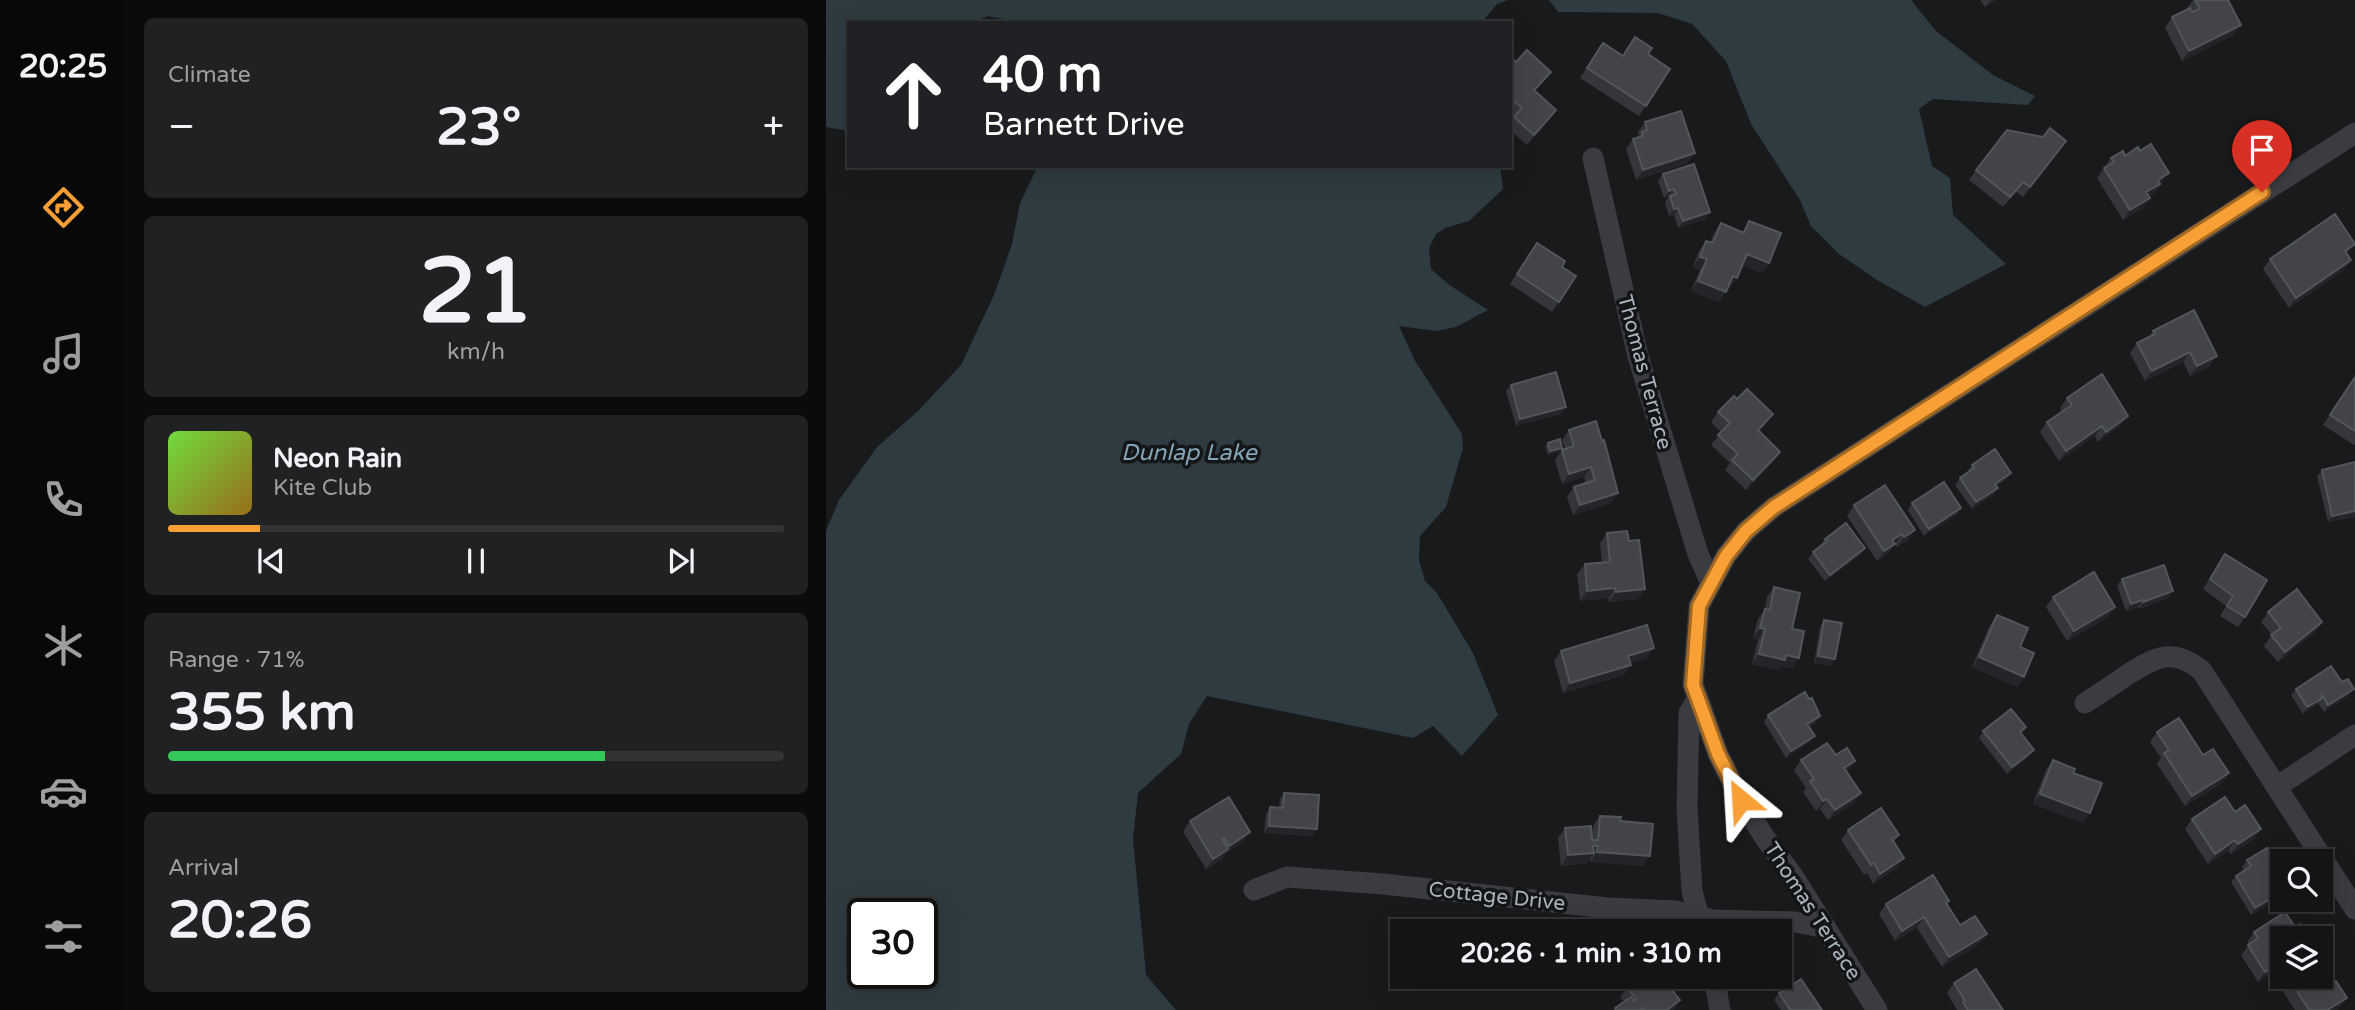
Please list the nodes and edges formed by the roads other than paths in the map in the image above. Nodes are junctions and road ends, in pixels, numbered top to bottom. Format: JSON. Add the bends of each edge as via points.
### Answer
{"nodes":[{"id":1,"x":2355,"y":133,"type":"edge"},
{"id":2,"x":1593,"y":158,"type":"dead end"},
{"id":3,"x":1710,"y":581,"type":"junction"},
{"id":4,"x":1698,"y":698,"type":"junction"},
{"id":5,"x":2085,"y":703,"type":"dead end"},
{"id":6,"x":2355,"y":735,"type":"edge"},
{"id":7,"x":2278,"y":786,"type":"junction"},
{"id":8,"x":1254,"y":890,"type":"dead end"},
{"id":9,"x":2355,"y":909,"type":"edge"},
{"id":10,"x":1691,"y":919,"type":"edge"},
{"id":11,"x":1700,"y":919,"type":"edge"},
{"id":12,"x":1792,"y":922,"type":"edge"},
{"id":13,"x":1826,"y":928,"type":"junction"},
{"id":14,"x":1716,"y":989,"type":"edge"},
{"id":15,"x":1720,"y":1010,"type":"edge"},
{"id":16,"x":1877,"y":1010,"type":"edge"}],
"edges":[{"from":1,"to":3,"type":"street","via":[[1774,507],[1746,531]]},
{"from":2,"to":3,"type":"street","name":"Thomas Terrace","via":[[1638,356]]},
{"from":3,"to":4,"type":"street","via":[[1699,606],[1693,685]]},
{"from":4,"to":11,"type":"street","via":[[1689,713],[1687,808],[1692,891]]},
{"from":4,"to":13,"type":"street","name":"Thomas Terrace","via":[[1741,800]]},
{"from":5,"to":7,"type":"street","via":[[2163,656],[2191,661],[2203,671]]},
{"from":6,"to":7,"type":"street"},
{"from":7,"to":9,"type":"street"},
{"from":8,"to":10,"type":"street","name":"Cottage Drive","via":[[1287,877],[1675,911]]},
{"from":12,"to":13,"type":"street","name":"Cottage Drive"},
{"from":13,"to":16,"type":"street","name":"Thomas Terrace"},
{"from":14,"to":15,"type":"street"}]}
